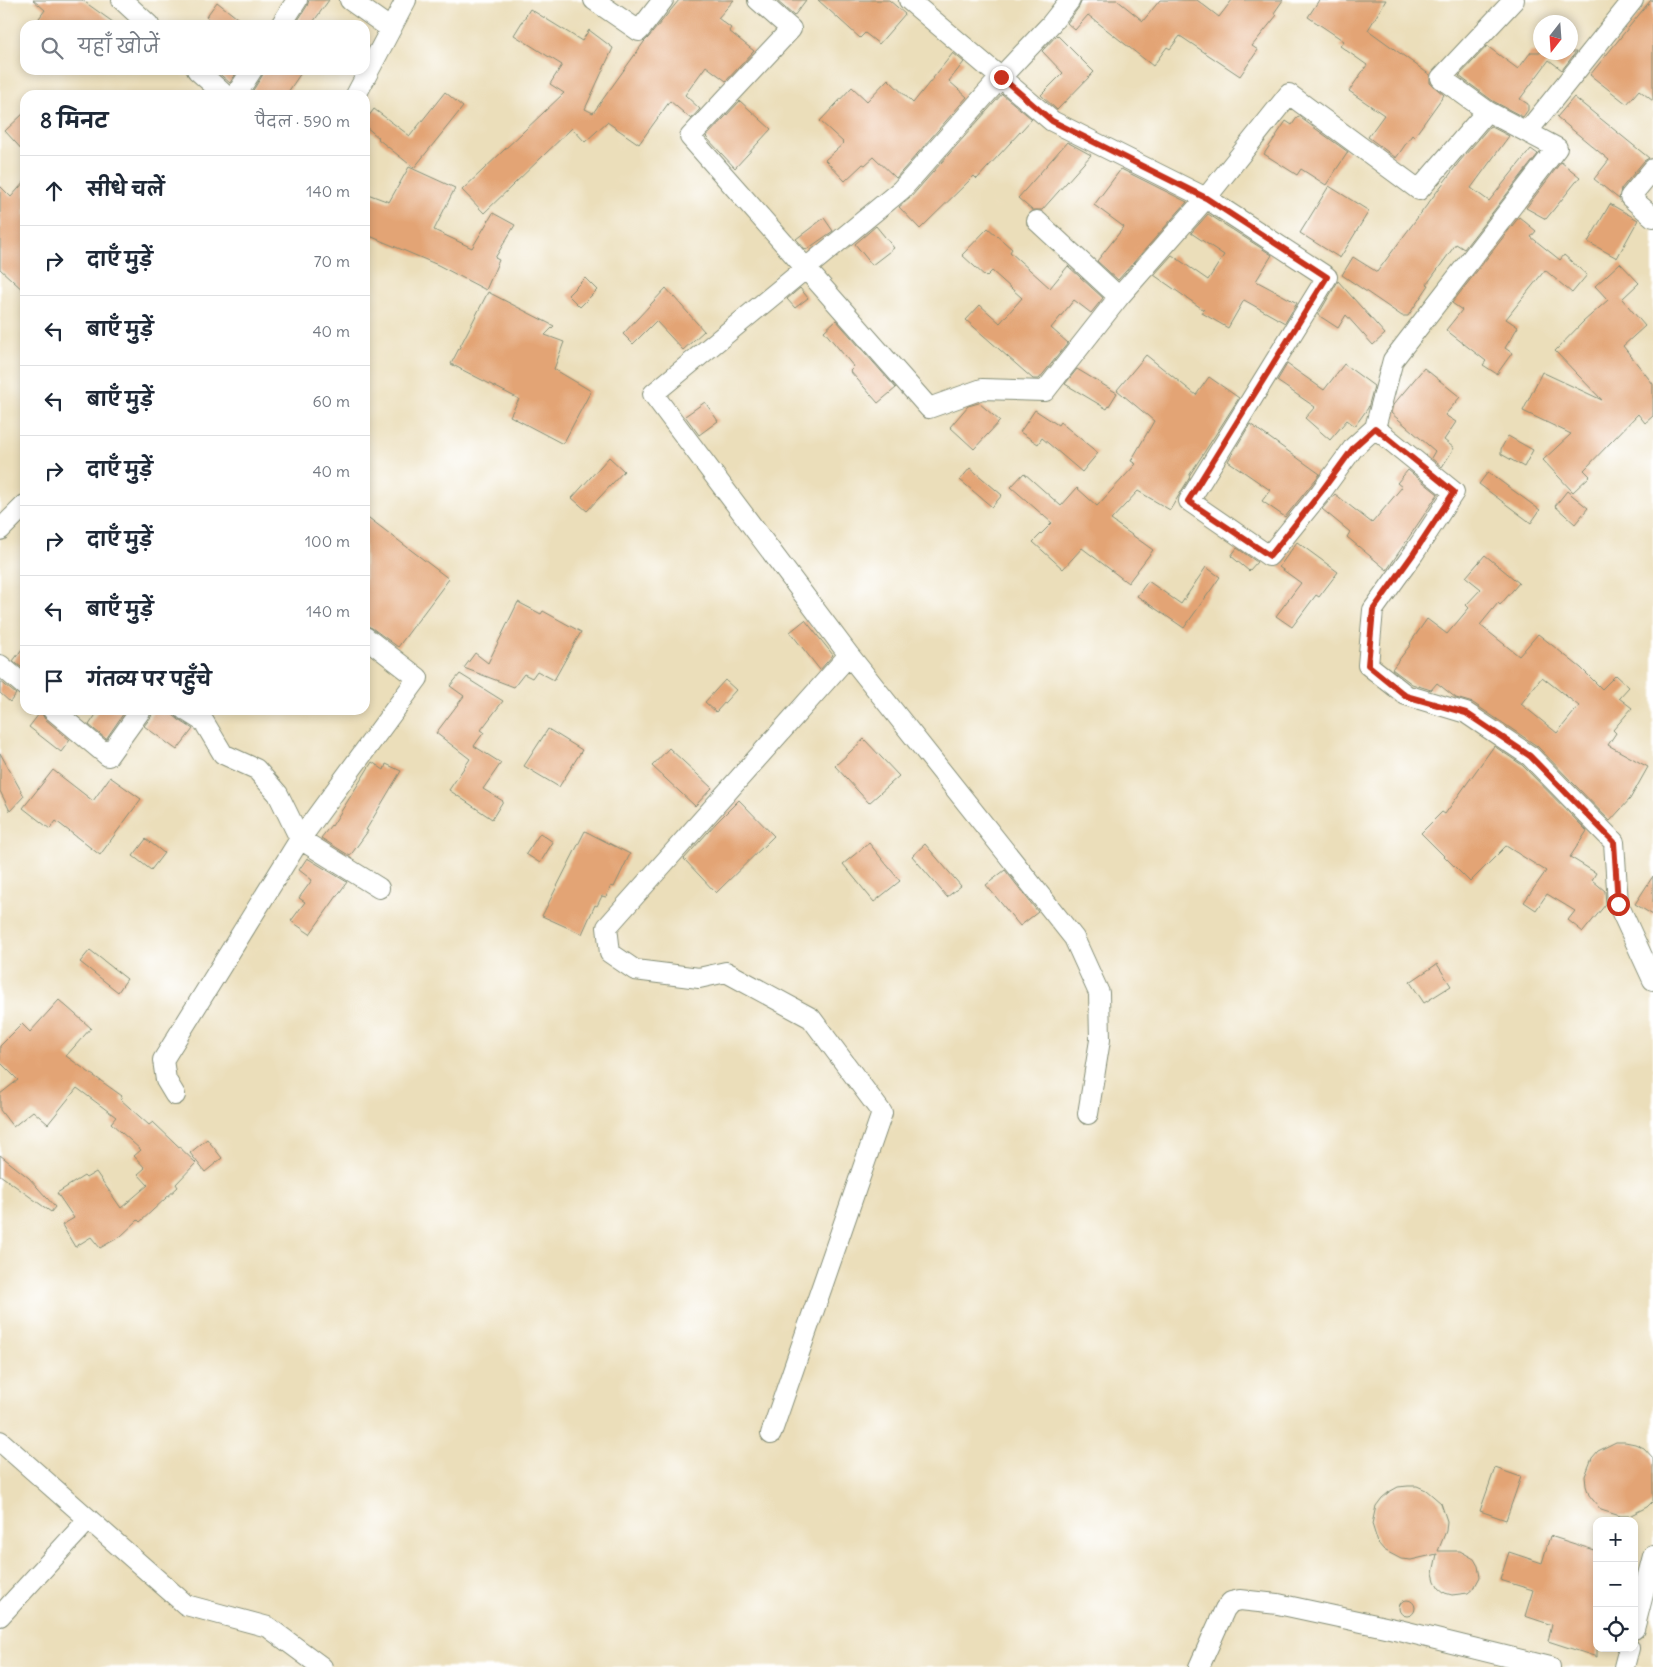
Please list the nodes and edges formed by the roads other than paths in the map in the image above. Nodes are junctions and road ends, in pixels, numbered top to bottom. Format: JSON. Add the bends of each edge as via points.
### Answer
{"nodes":[{"id":1,"x":122,"y":0,"type":"edge"},
{"id":2,"x":298,"y":0,"type":"edge"},
{"id":3,"x":350,"y":0,"type":"edge"},
{"id":4,"x":406,"y":0,"type":"edge"},
{"id":5,"x":594,"y":0,"type":"edge"},
{"id":6,"x":663,"y":0,"type":"edge"},
{"id":7,"x":758,"y":0,"type":"edge"},
{"id":8,"x":909,"y":0,"type":"edge"},
{"id":9,"x":1070,"y":0,"type":"edge"},
{"id":10,"x":1514,"y":0,"type":"edge"},
{"id":11,"x":1633,"y":0,"type":"edge"},
{"id":12,"x":144,"y":20,"type":"edge"},
{"id":13,"x":284,"y":20,"type":"edge"},
{"id":14,"x":391,"y":29,"type":"junction"},
{"id":15,"x":370,"y":69,"type":"edge"},
{"id":16,"x":203,"y":75,"type":"edge"},
{"id":17,"x":249,"y":75,"type":"edge"},
{"id":18,"x":367,"y":75,"type":"edge"},
{"id":19,"x":1001,"y":77,"type":"junction"},
{"id":20,"x":219,"y":90,"type":"edge"},
{"id":21,"x":239,"y":90,"type":"edge"},
{"id":22,"x":359,"y":90,"type":"edge"},
{"id":23,"x":1487,"y":111,"type":"junction"},
{"id":24,"x":1527,"y":132,"type":"junction"},
{"id":25,"x":1653,"y":169,"type":"edge"},
{"id":26,"x":1206,"y":198,"type":"junction"},
{"id":27,"x":1653,"y":217,"type":"edge"},
{"id":28,"x":1037,"y":221,"type":"dead end"},
{"id":29,"x":806,"y":268,"type":"junction"},
{"id":30,"x":1119,"y":297,"type":"junction"},
{"id":31,"x":1375,"y":428,"type":"junction"},
{"id":32,"x":20,"y":510,"type":"edge"},
{"id":33,"x":0,"y":530,"type":"edge"},
{"id":34,"x":370,"y":641,"type":"edge"},
{"id":35,"x":849,"y":655,"type":"junction"},
{"id":36,"x":0,"y":665,"type":"edge"},
{"id":37,"x":20,"y":682,"type":"edge"},
{"id":38,"x":59,"y":715,"type":"edge"},
{"id":39,"x":137,"y":715,"type":"edge"},
{"id":40,"x":192,"y":715,"type":"edge"},
{"id":41,"x":300,"y":839,"type":"junction"},
{"id":42,"x":379,"y":888,"type":"dead end"},
{"id":43,"x":1653,"y":980,"type":"edge"},
{"id":44,"x":175,"y":1095,"type":"dead end"},
{"id":45,"x":1088,"y":1114,"type":"dead end"},
{"id":46,"x":771,"y":1434,"type":"dead end"},
{"id":47,"x":0,"y":1441,"type":"edge"},
{"id":48,"x":88,"y":1520,"type":"junction"},
{"id":49,"x":1653,"y":1556,"type":"edge"},
{"id":50,"x":1638,"y":1614,"type":"edge"},
{"id":51,"x":0,"y":1616,"type":"edge"},
{"id":52,"x":1628,"y":1652,"type":"edge"},
{"id":53,"x":322,"y":1667,"type":"edge"},
{"id":54,"x":1199,"y":1667,"type":"edge"},
{"id":55,"x":1550,"y":1667,"type":"edge"},
{"id":56,"x":1624,"y":1667,"type":"edge"}],
"edges":[{"from":1,"to":12,"type":"street"},
{"from":2,"to":13,"type":"street"},
{"from":3,"to":14,"type":"street"},
{"from":4,"to":14,"type":"street"},
{"from":5,"to":6,"type":"street","via":[[639,31]]},
{"from":7,"to":29,"type":"street","via":[[791,29],[690,137]]},
{"from":8,"to":19,"type":"street"},
{"from":9,"to":19,"type":"street","via":[[1052,24]]},
{"from":10,"to":23,"type":"street","via":[[1441,78]]},
{"from":11,"to":24,"type":"street"},
{"from":14,"to":15,"type":"street"},
{"from":16,"to":20,"type":"street"},
{"from":17,"to":21,"type":"street"},
{"from":18,"to":22,"type":"street"},
{"from":19,"to":26,"type":"street","via":[[1052,121]]},
{"from":19,"to":29,"type":"street","via":[[901,190]]},
{"from":23,"to":24,"type":"street"},
{"from":23,"to":26,"type":"street","via":[[1418,190],[1289,94]]},
{"from":24,"to":31,"type":"street","via":[[1558,148],[1393,360]]},
{"from":25,"to":27,"type":"street","via":[[1630,197]]},
{"from":26,"to":30,"type":"street"},
{"from":26,"to":31,"type":"street","via":[[1327,277],[1188,501],[1270,556],[1354,447]]},
{"from":28,"to":30,"type":"street"},
{"from":29,"to":30,"type":"street","via":[[929,408],[982,389],[1045,390]]},
{"from":29,"to":35,"type":"street","via":[[653,394]]},
{"from":31,"to":43,"type":"street","via":[[1454,492],[1373,610],[1368,665],[1406,696],[1466,713],[1530,756],[1614,842],[1618,904]]},
{"from":32,"to":33,"type":"street"},
{"from":34,"to":41,"type":"street","via":[[418,678]]},
{"from":35,"to":45,"type":"street","via":[[1074,938],[1099,993],[1100,1040]]},
{"from":35,"to":46,"type":"street","via":[[606,927],[610,954],[635,970],[699,978],[726,972],[811,1018],[882,1113]]},
{"from":36,"to":37,"type":"street"},
{"from":38,"to":39,"type":"street","via":[[108,756]]},
{"from":40,"to":41,"type":"street","via":[[204,722],[223,754],[256,769],[278,794]]},
{"from":41,"to":42,"type":"street"},
{"from":41,"to":44,"type":"street","via":[[163,1060],[166,1080]]},
{"from":47,"to":48,"type":"street"},
{"from":48,"to":51,"type":"street"},
{"from":48,"to":53,"type":"street","via":[[186,1605],[268,1627]]},
{"from":49,"to":50,"type":"street"},
{"from":52,"to":56,"type":"street"},
{"from":54,"to":55,"type":"street","via":[[1225,1608],[1240,1600],[1278,1604],[1400,1630]]}]}
